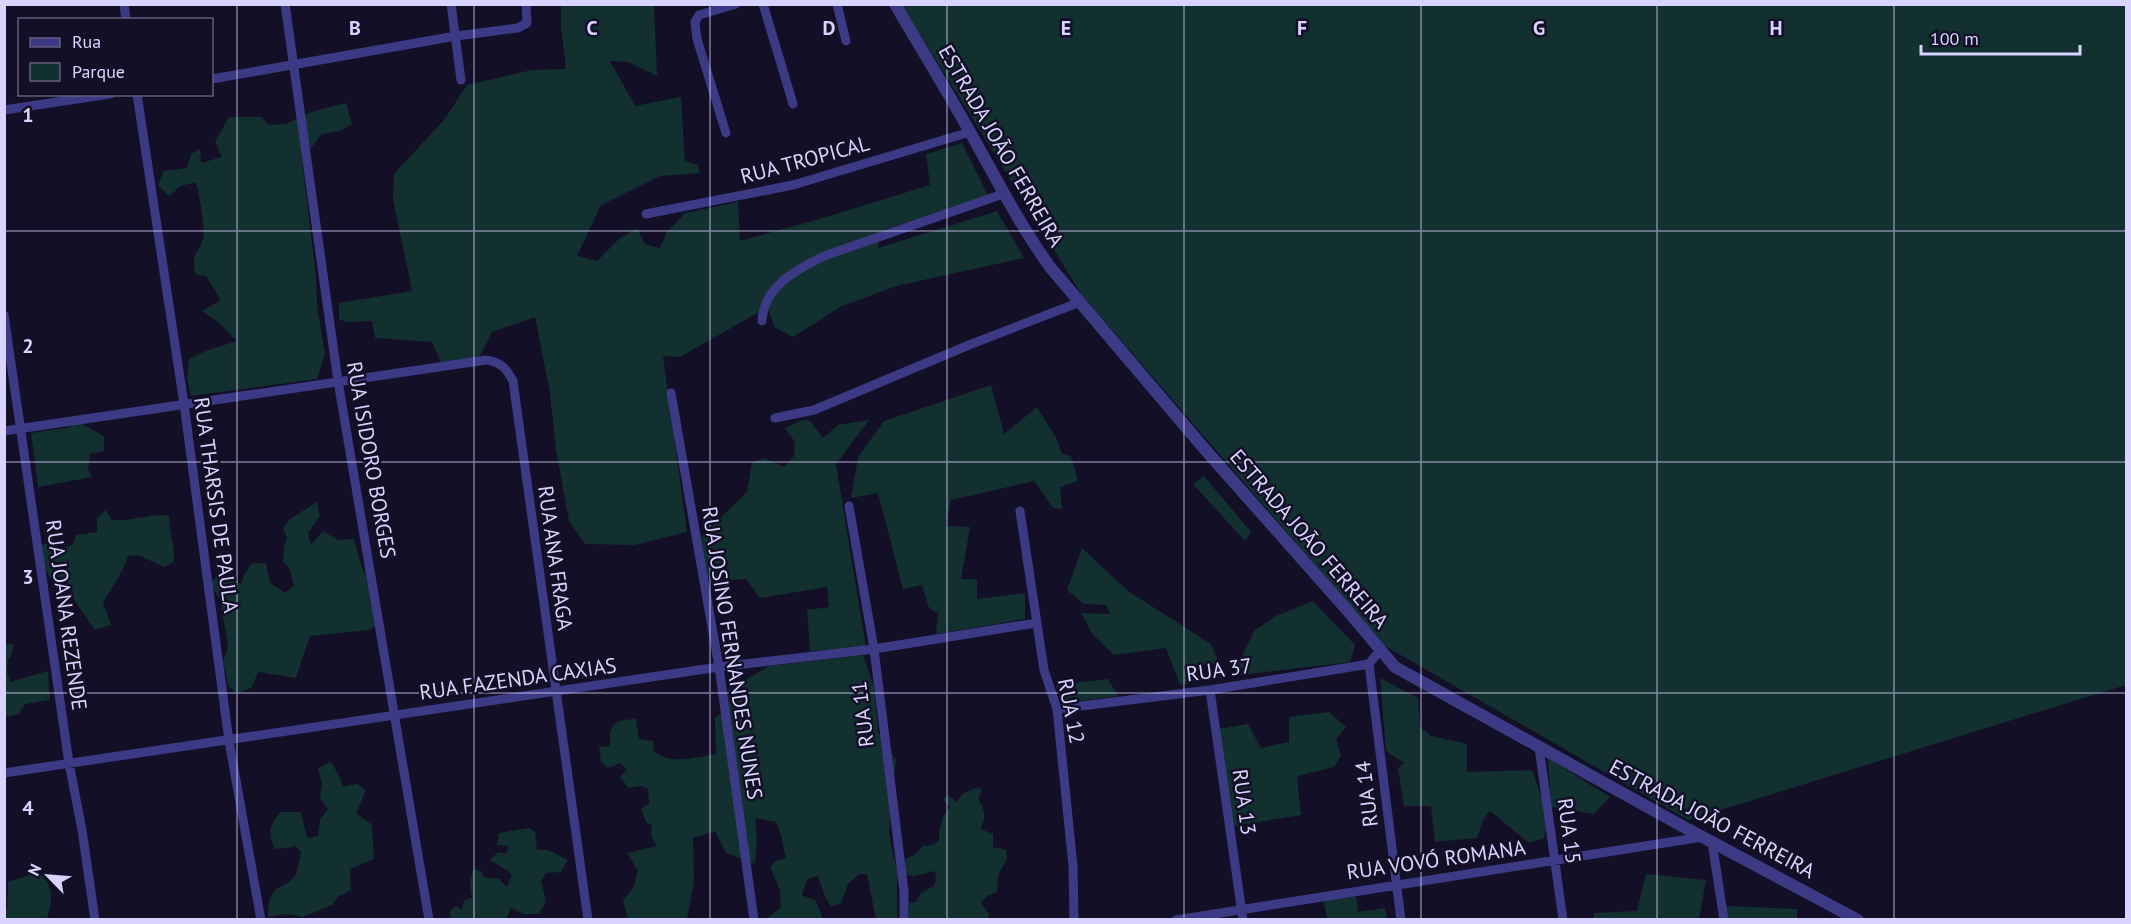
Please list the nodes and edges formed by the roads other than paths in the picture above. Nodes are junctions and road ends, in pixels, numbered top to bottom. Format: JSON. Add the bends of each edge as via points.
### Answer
{"nodes":[{"id":1,"x":285,"y":4,"type":"edge"},
{"id":2,"x":451,"y":4,"type":"edge"},
{"id":3,"x":526,"y":4,"type":"edge"},
{"id":4,"x":736,"y":4,"type":"edge"},
{"id":5,"x":763,"y":4,"type":"edge"},
{"id":6,"x":837,"y":4,"type":"edge"},
{"id":7,"x":895,"y":4,"type":"edge"},
{"id":8,"x":456,"y":36,"type":"junction"},
{"id":9,"x":846,"y":41,"type":"dead end"},
{"id":10,"x":294,"y":65,"type":"junction"},
{"id":11,"x":213,"y":79,"type":"edge"},
{"id":12,"x":461,"y":80,"type":"dead end"},
{"id":13,"x":97,"y":96,"type":"edge"},
{"id":14,"x":137,"y":96,"type":"edge"},
{"id":15,"x":793,"y":104,"type":"dead end"},
{"id":16,"x":4,"y":110,"type":"edge"},
{"id":17,"x":970,"y":132,"type":"junction"},
{"id":18,"x":726,"y":133,"type":"dead end"},
{"id":19,"x":1003,"y":194,"type":"junction"},
{"id":20,"x":646,"y":214,"type":"dead end"},
{"id":21,"x":1080,"y":302,"type":"junction"},
{"id":22,"x":4,"y":315,"type":"edge"},
{"id":23,"x":762,"y":321,"type":"dead end"},
{"id":24,"x":338,"y":381,"type":"junction"},
{"id":25,"x":671,"y":393,"type":"dead end"},
{"id":26,"x":184,"y":404,"type":"junction"},
{"id":27,"x":775,"y":418,"type":"dead end"},
{"id":28,"x":21,"y":428,"type":"junction"},
{"id":29,"x":4,"y":431,"type":"edge"},
{"id":30,"x":849,"y":506,"type":"dead end"},
{"id":31,"x":1020,"y":511,"type":"dead end"},
{"id":32,"x":1036,"y":623,"type":"junction"},
{"id":33,"x":874,"y":649,"type":"junction"},
{"id":34,"x":1380,"y":650,"type":"junction"},
{"id":35,"x":1369,"y":664,"type":"junction"},
{"id":36,"x":719,"y":667,"type":"junction"},
{"id":37,"x":1210,"y":690,"type":"junction"},
{"id":38,"x":556,"y":692,"type":"junction"},
{"id":39,"x":1057,"y":709,"type":"junction"},
{"id":40,"x":396,"y":715,"type":"junction"},
{"id":41,"x":229,"y":741,"type":"junction"},
{"id":42,"x":1539,"y":747,"type":"junction"},
{"id":43,"x":69,"y":764,"type":"junction"},
{"id":44,"x":4,"y":773,"type":"edge"},
{"id":45,"x":1707,"y":839,"type":"junction"},
{"id":46,"x":1554,"y":861,"type":"junction"},
{"id":47,"x":1396,"y":883,"type":"junction"},
{"id":48,"x":1241,"y":908,"type":"junction"},
{"id":49,"x":95,"y":920,"type":"edge"},
{"id":50,"x":261,"y":920,"type":"edge"},
{"id":51,"x":429,"y":920,"type":"edge"},
{"id":52,"x":588,"y":920,"type":"edge"},
{"id":53,"x":754,"y":920,"type":"edge"},
{"id":54,"x":904,"y":920,"type":"edge"},
{"id":55,"x":1074,"y":920,"type":"edge"},
{"id":56,"x":1176,"y":920,"type":"edge"},
{"id":57,"x":1243,"y":920,"type":"edge"},
{"id":58,"x":1401,"y":920,"type":"edge"},
{"id":59,"x":1563,"y":920,"type":"edge"},
{"id":60,"x":1724,"y":920,"type":"edge"},
{"id":61,"x":1858,"y":920,"type":"edge"}],
"edges":[{"from":1,"to":10,"type":"street","name":"RUA ISIDORO BORGES"},
{"from":2,"to":8,"type":"street"},
{"from":3,"to":8,"type":"street","via":[[528,17],[524,26]]},
{"from":4,"to":18,"type":"street","via":[[699,15],[695,22]]},
{"from":5,"to":15,"type":"street"},
{"from":6,"to":9,"type":"street"},
{"from":7,"to":17,"type":"street","name":"ESTRADA JOÃO FERREIRA"},
{"from":8,"to":10,"type":"street"},
{"from":8,"to":12,"type":"street"},
{"from":10,"to":11,"type":"street"},
{"from":10,"to":24,"type":"street","name":"RUA ISIDORO BORGES"},
{"from":13,"to":16,"type":"street"},
{"from":14,"to":26,"type":"street","name":"RUA THARSIS DE PAULA"},
{"from":17,"to":19,"type":"street","name":"ESTRADA JOÃO FERREIRA"},
{"from":17,"to":20,"type":"street","name":"RUA TROPICAL","via":[[792,185]]},
{"from":19,"to":21,"type":"street","name":"ESTRADA JOÃO FERREIRA","via":[[1027,235]]},
{"from":19,"to":23,"type":"street","via":[[803,266],[773,290]]},
{"from":21,"to":27,"type":"street","via":[[814,410]]},
{"from":21,"to":34,"type":"street","name":"ESTRADA JOÃO FERREIRA"},
{"from":22,"to":28,"type":"street","name":"RUA JOANA REZENDE"},
{"from":24,"to":26,"type":"street"},
{"from":24,"to":38,"type":"street","name":"RUA ANA FRAGA","via":[[486,360],[506,368],[513,381]]},
{"from":24,"to":40,"type":"street","name":"RUA ISIDORO BORGES"},
{"from":25,"to":36,"type":"street","name":"RUA JOSINO FERNANDES NUNES"},
{"from":26,"to":28,"type":"street"},
{"from":26,"to":41,"type":"street","name":"RUA THARSIS DE PAULA"},
{"from":28,"to":29,"type":"street"},
{"from":28,"to":43,"type":"street","name":"RUA JOANA REZENDE"},
{"from":30,"to":33,"type":"street","name":"RUA 11"},
{"from":31,"to":32,"type":"street","name":"RUA 12"},
{"from":32,"to":33,"type":"street","name":"RUA FAZENDA CAXIAS"},
{"from":32,"to":39,"type":"street","name":"RUA 12","via":[[1044,670]]},
{"from":33,"to":36,"type":"street","name":"RUA FAZENDA CAXIAS"},
{"from":33,"to":54,"type":"street","name":"RUA 11","via":[[904,891]]},
{"from":34,"to":35,"type":"street"},
{"from":34,"to":42,"type":"street","name":"ESTRADA JOÃO FERREIRA","via":[[1395,667]]},
{"from":35,"to":37,"type":"street","name":"RUA 37"},
{"from":35,"to":47,"type":"street","name":"RUA 14"},
{"from":36,"to":38,"type":"street","name":"RUA FAZENDA CAXIAS"},
{"from":36,"to":53,"type":"street","name":"RUA JOSINO FERNANDES NUNES"},
{"from":37,"to":39,"type":"street","name":"RUA 37"},
{"from":37,"to":48,"type":"street","name":"RUA 13"},
{"from":38,"to":40,"type":"street","name":"RUA FAZENDA CAXIAS"},
{"from":38,"to":52,"type":"street","name":"RUA ANA FRAGA"},
{"from":39,"to":55,"type":"street","name":"RUA 12","via":[[1073,866]]},
{"from":40,"to":41,"type":"street","name":"RUA FAZENDA CAXIAS"},
{"from":40,"to":51,"type":"street","name":"RUA ISIDORO BORGES"},
{"from":41,"to":43,"type":"street","name":"RUA FAZENDA CAXIAS"},
{"from":41,"to":50,"type":"street","name":"RUA THARSIS DE PAULA"},
{"from":42,"to":45,"type":"street","name":"ESTRADA JOÃO FERREIRA"},
{"from":42,"to":46,"type":"street","name":"RUA 15"},
{"from":43,"to":44,"type":"street","name":"RUA FAZENDA CAXIAS"},
{"from":43,"to":49,"type":"street","name":"RUA JOANA REZENDE"},
{"from":45,"to":46,"type":"street","name":"RUA VOVÓ ROMANA"},
{"from":45,"to":60,"type":"street"},
{"from":45,"to":61,"type":"street","name":"ESTRADA JOÃO FERREIRA"},
{"from":46,"to":47,"type":"street","name":"RUA VOVÓ ROMANA"},
{"from":46,"to":59,"type":"street","name":"RUA 15"},
{"from":47,"to":48,"type":"street","name":"RUA VOVÓ ROMANA"},
{"from":47,"to":58,"type":"street","name":"RUA 14"},
{"from":48,"to":56,"type":"street","name":"RUA VOVÓ ROMANA"},
{"from":48,"to":57,"type":"street","name":"RUA 13"}]}
